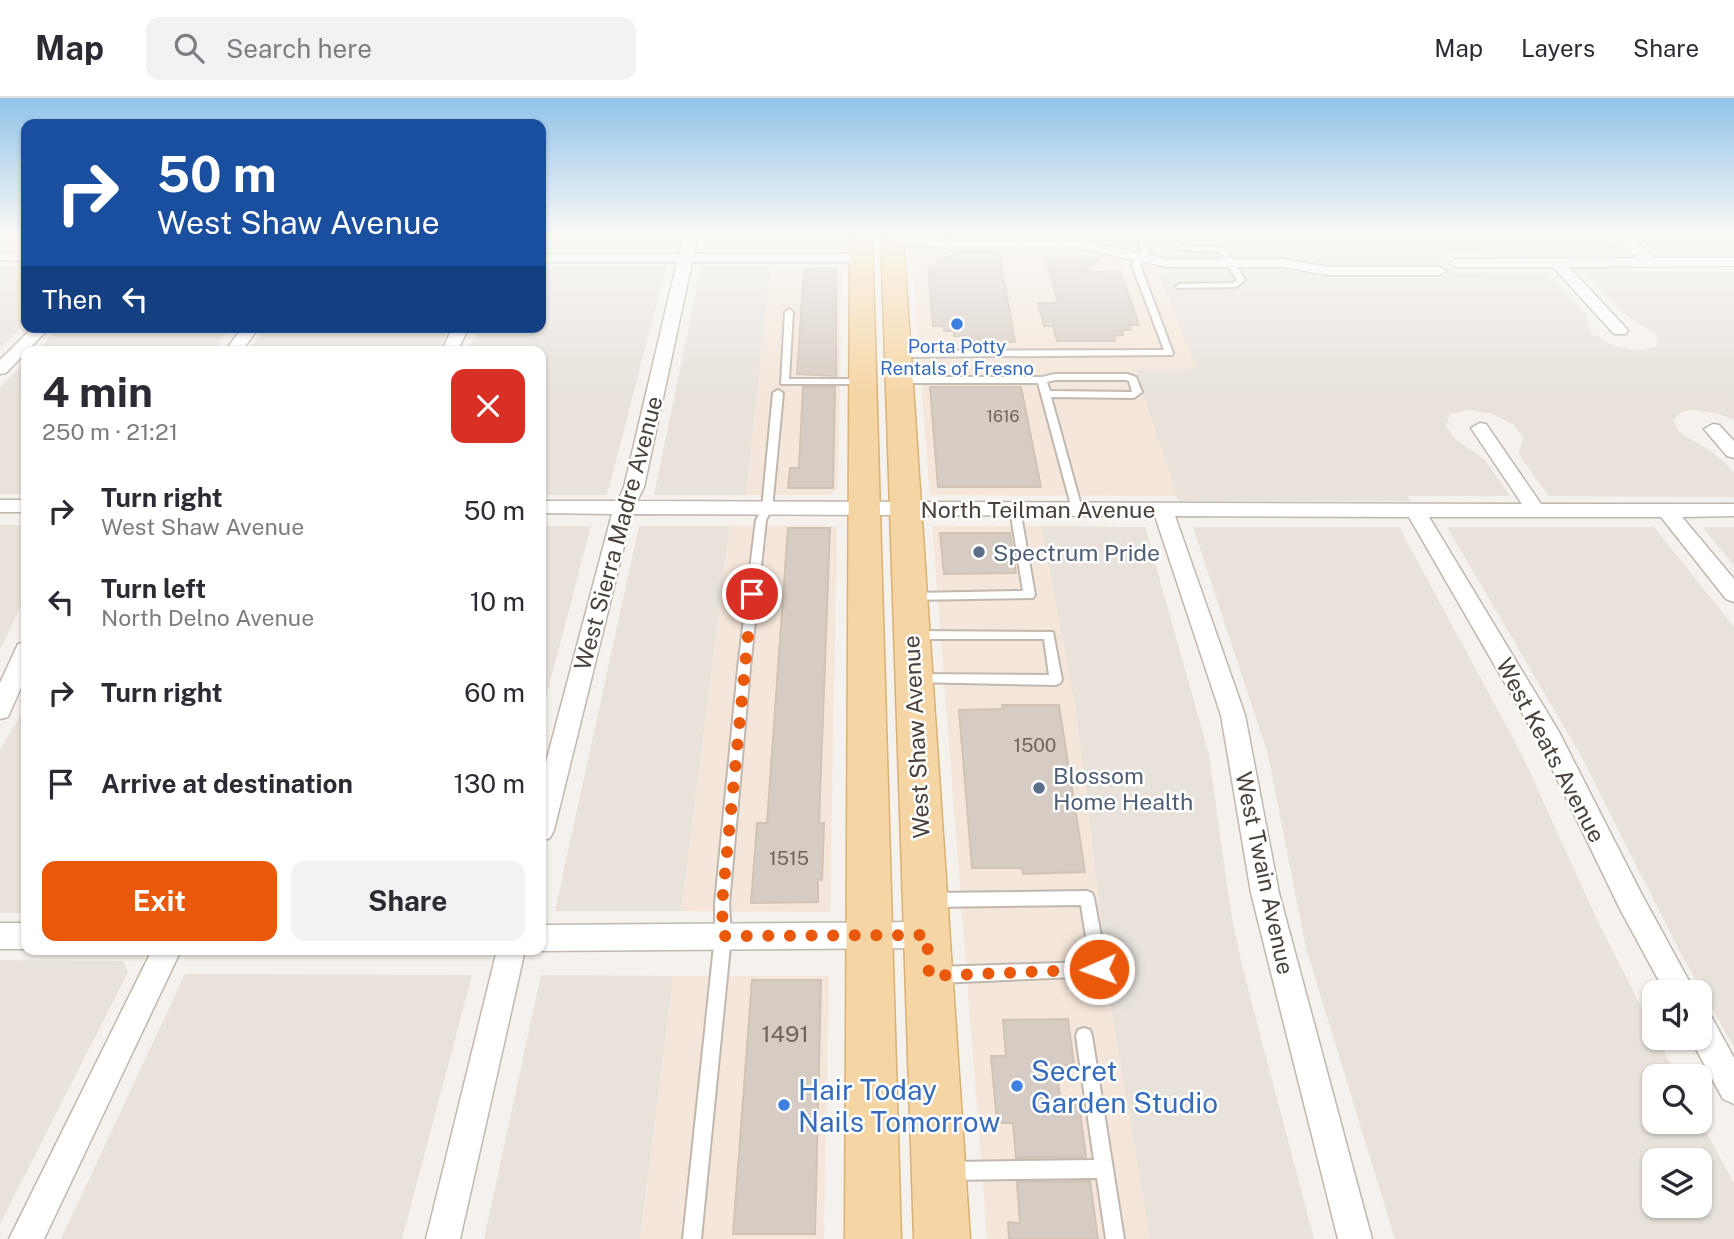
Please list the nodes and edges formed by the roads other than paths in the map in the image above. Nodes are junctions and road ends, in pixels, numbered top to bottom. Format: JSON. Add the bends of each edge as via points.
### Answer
{"nodes":[{"id":1,"x":678,"y":288,"type":"edge"},
{"id":2,"x":888,"y":288,"type":"edge"},
{"id":3,"x":888,"y":288,"type":"edge"},
{"id":4,"x":1145,"y":288,"type":"edge"},
{"id":5,"x":1580,"y":288,"type":"edge"},
{"id":6,"x":789,"y":312,"type":"dead end"},
{"id":7,"x":1620,"y":331,"type":"dead end"},
{"id":8,"x":36,"y":333,"type":"edge"},
{"id":9,"x":23,"y":346,"type":"edge"},
{"id":10,"x":21,"y":348,"type":"edge"},
{"id":11,"x":889,"y":360,"type":"junction"},
{"id":12,"x":0,"y":369,"type":"edge"},
{"id":13,"x":1042,"y":380,"type":"junction"},
{"id":14,"x":779,"y":393,"type":"dead end"},
{"id":15,"x":1046,"y":394,"type":"junction"},
{"id":16,"x":1480,"y":428,"type":"dead end"},
{"id":17,"x":1713,"y":429,"type":"dead end"},
{"id":18,"x":1734,"y":452,"type":"edge"},
{"id":19,"x":0,"y":506,"type":"edge"},
{"id":20,"x":21,"y":506,"type":"edge"},
{"id":21,"x":546,"y":507,"type":"edge"},
{"id":22,"x":625,"y":507,"type":"junction"},
{"id":23,"x":865,"y":508,"type":"junction"},
{"id":24,"x":905,"y":508,"type":"junction"},
{"id":25,"x":767,"y":509,"type":"junction"},
{"id":26,"x":1015,"y":509,"type":"junction"},
{"id":27,"x":1077,"y":509,"type":"junction"},
{"id":28,"x":1163,"y":510,"type":"junction"},
{"id":29,"x":1666,"y":510,"type":"junction"},
{"id":30,"x":1734,"y":510,"type":"edge"},
{"id":31,"x":1415,"y":511,"type":"junction"},
{"id":32,"x":1536,"y":511,"type":"junction"},
{"id":33,"x":1734,"y":594,"type":"edge"},
{"id":34,"x":909,"y":597,"type":"junction"},
{"id":35,"x":911,"y":635,"type":"junction"},
{"id":36,"x":21,"y":662,"type":"edge"},
{"id":37,"x":913,"y":679,"type":"junction"},
{"id":38,"x":0,"y":710,"type":"edge"},
{"id":39,"x":546,"y":810,"type":"edge"},
{"id":40,"x":926,"y":917,"type":"junction"},
{"id":41,"x":869,"y":935,"type":"junction"},
{"id":42,"x":0,"y":936,"type":"edge"},
{"id":43,"x":21,"y":936,"type":"edge"},
{"id":44,"x":723,"y":936,"type":"junction"},
{"id":45,"x":546,"y":938,"type":"edge"},
{"id":46,"x":165,"y":955,"type":"edge"},
{"id":47,"x":510,"y":955,"type":"edge"},
{"id":48,"x":929,"y":976,"type":"junction"},
{"id":49,"x":1674,"y":980,"type":"edge"},
{"id":50,"x":1084,"y":1037,"type":"dead end"},
{"id":51,"x":1712,"y":1048,"type":"edge"},
{"id":52,"x":1734,"y":1088,"type":"edge"},
{"id":53,"x":1104,"y":1169,"type":"junction"},
{"id":54,"x":939,"y":1171,"type":"junction"},
{"id":55,"x":26,"y":1239,"type":"edge"},
{"id":56,"x":443,"y":1239,"type":"edge"},
{"id":57,"x":692,"y":1239,"type":"edge"},
{"id":58,"x":873,"y":1239,"type":"edge"},
{"id":59,"x":942,"y":1239,"type":"edge"},
{"id":60,"x":1115,"y":1239,"type":"edge"},
{"id":61,"x":1355,"y":1239,"type":"edge"}],
"edges":[{"from":1,"to":22,"type":"street","name":"West Sierra Madre Avenue","via":[[634,487]]},
{"from":2,"to":11,"type":"main road","name":"West Shaw Avenue"},
{"from":3,"to":11,"type":"main road","name":"West Shaw Avenue"},
{"from":4,"to":11,"type":"lane","via":[[1169,354]]},
{"from":5,"to":7,"type":"street"},
{"from":6,"to":11,"type":"lane","via":[[784,382]]},
{"from":8,"to":9,"type":"street"},
{"from":10,"to":12,"type":"street"},
{"from":11,"to":13,"type":"lane"},
{"from":11,"to":23,"type":"main road","name":"West Shaw Avenue"},
{"from":11,"to":24,"type":"main road","name":"West Shaw Avenue"},
{"from":13,"to":15,"type":"lane"},
{"from":13,"to":15,"type":"lane","via":[[1127,377],[1137,392]]},
{"from":14,"to":25,"type":"lane"},
{"from":15,"to":27,"type":"lane"},
{"from":16,"to":32,"type":"street"},
{"from":17,"to":18,"type":"street"},
{"from":19,"to":20,"type":"street"},
{"from":21,"to":22,"type":"street","name":"North Teilman Avenue"},
{"from":22,"to":25,"type":"street","name":"North Teilman Avenue"},
{"from":22,"to":39,"type":"street","name":"West Sierra Madre Avenue"},
{"from":23,"to":24,"type":"street","name":"North Teilman Avenue"},
{"from":23,"to":25,"type":"street","name":"North Teilman Avenue"},
{"from":23,"to":41,"type":"main road","name":"West Shaw Avenue"},
{"from":24,"to":26,"type":"street","name":"North Teilman Avenue"},
{"from":24,"to":34,"type":"main road","name":"West Shaw Avenue"},
{"from":25,"to":44,"type":"lane","via":[[761,520],[744,668]]},
{"from":26,"to":27,"type":"street","name":"North Teilman Avenue"},
{"from":26,"to":34,"type":"lane","via":[[1029,596]]},
{"from":27,"to":28,"type":"street","name":"North Teilman Avenue"},
{"from":28,"to":31,"type":"street","name":"North Teilman Avenue"},
{"from":28,"to":61,"type":"street","name":"West Twain Avenue","via":[[1233,715],[1265,893]]},
{"from":29,"to":30,"type":"street","name":"North Teilman Avenue"},
{"from":29,"to":32,"type":"street","name":"North Teilman Avenue"},
{"from":29,"to":33,"type":"street"},
{"from":31,"to":32,"type":"street","name":"North Teilman Avenue"},
{"from":31,"to":49,"type":"street","name":"West Keats Avenue","via":[[1550,739]]},
{"from":34,"to":35,"type":"main road","name":"West Shaw Avenue"},
{"from":35,"to":37,"type":"main road","name":"West Shaw Avenue"},
{"from":35,"to":37,"type":"lane","via":[[1049,635],[1056,680]]},
{"from":36,"to":38,"type":"street"},
{"from":37,"to":40,"type":"main road","name":"West Shaw Avenue"},
{"from":40,"to":41,"type":"street"},
{"from":40,"to":48,"type":"main road","name":"West Shaw Avenue"},
{"from":40,"to":48,"type":"lane","via":[[1087,898],[1099,969]]},
{"from":41,"to":44,"type":"street"},
{"from":41,"to":58,"type":"main road","name":"West Shaw Avenue"},
{"from":42,"to":43,"type":"street"},
{"from":44,"to":45,"type":"street"},
{"from":44,"to":57,"type":"lane"},
{"from":46,"to":55,"type":"street"},
{"from":47,"to":56,"type":"street"},
{"from":48,"to":54,"type":"main road","name":"West Shaw Avenue"},
{"from":50,"to":53,"type":"lane"},
{"from":51,"to":52,"type":"street"},
{"from":53,"to":54,"type":"lane"},
{"from":53,"to":60,"type":"lane"},
{"from":54,"to":59,"type":"main road","name":"West Shaw Avenue"}]}
